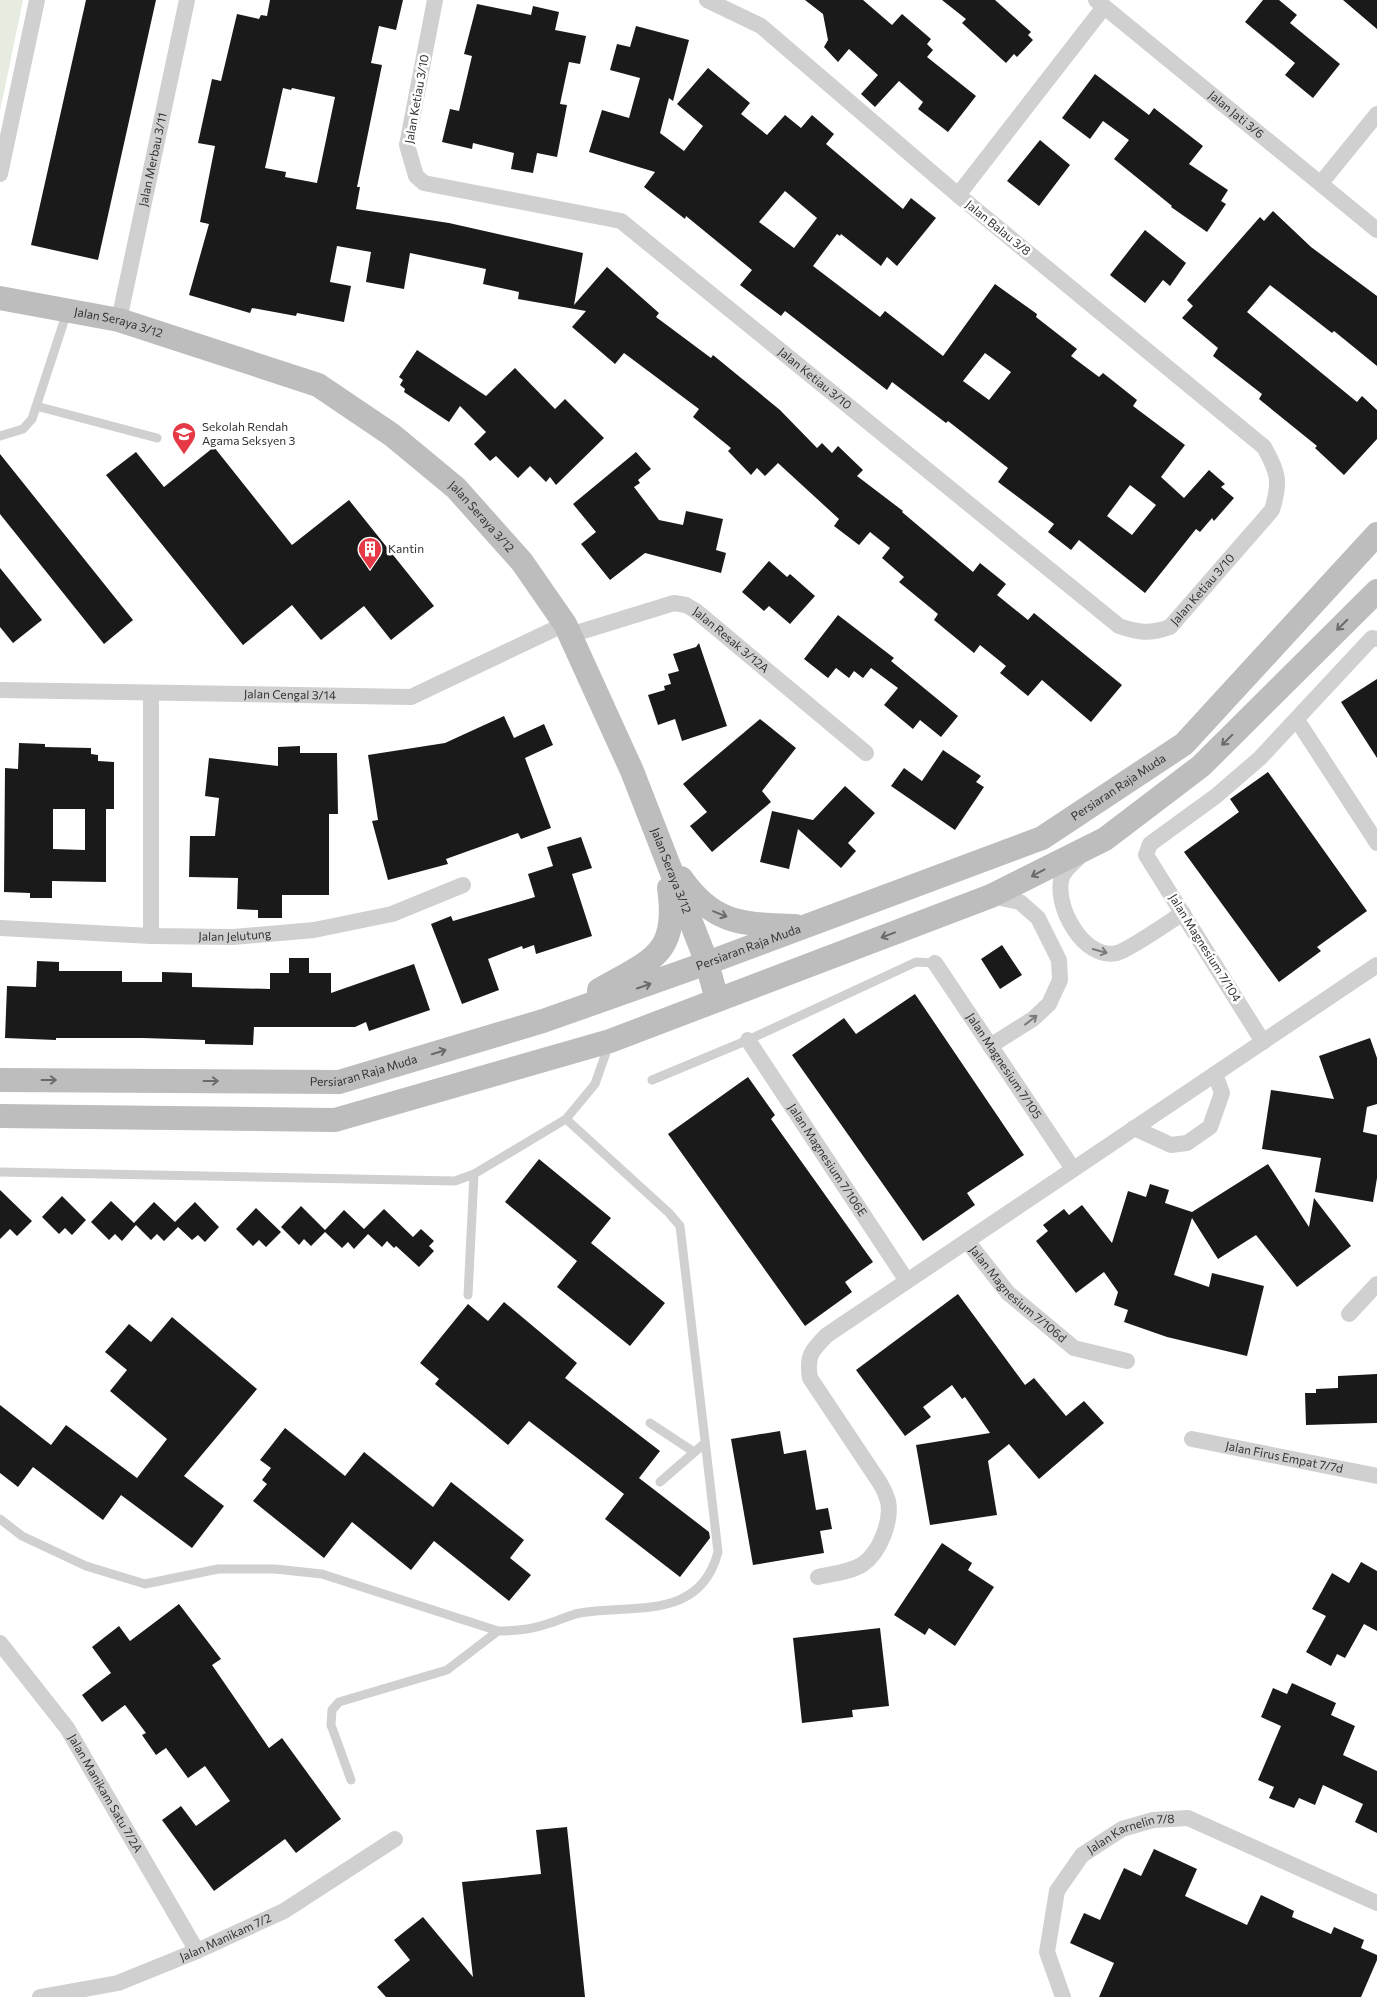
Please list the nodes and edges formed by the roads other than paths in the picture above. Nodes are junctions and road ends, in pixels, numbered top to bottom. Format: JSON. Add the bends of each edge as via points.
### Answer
{"nodes":[{"id":1,"x":37,"y":0,"type":"edge"},
{"id":2,"x":187,"y":0,"type":"edge"},
{"id":3,"x":435,"y":0,"type":"edge"},
{"id":4,"x":707,"y":0,"type":"edge"},
{"id":5,"x":1100,"y":3,"type":"edge"},
{"id":6,"x":1377,"y":114,"type":"edge"},
{"id":7,"x":0,"y":174,"type":"edge"},
{"id":8,"x":1321,"y":183,"type":"junction"},
{"id":9,"x":958,"y":195,"type":"junction"},
{"id":10,"x":1377,"y":230,"type":"edge"},
{"id":11,"x":0,"y":298,"type":"edge"},
{"id":12,"x":67,"y":312,"type":"junction"},
{"id":13,"x":119,"y":320,"type":"junction"},
{"id":14,"x":36,"y":406,"type":"junction"},
{"id":15,"x":0,"y":436,"type":"edge"},
{"id":16,"x":156,"y":438,"type":"dead end"},
{"id":17,"x":1277,"y":470,"type":"joint"},
{"id":18,"x":1377,"y":534,"type":"edge"},
{"id":19,"x":1377,"y":591,"type":"edge"},
{"id":20,"x":567,"y":630,"type":"junction"},
{"id":21,"x":1377,"y":639,"type":"edge"},
{"id":22,"x":0,"y":690,"type":"edge"},
{"id":23,"x":151,"y":694,"type":"junction"},
{"id":24,"x":1297,"y":720,"type":"junction"},
{"id":25,"x":866,"y":753,"type":"dead end"},
{"id":26,"x":1377,"y":843,"type":"edge"},
{"id":27,"x":1087,"y":848,"type":"junction"},
{"id":28,"x":664,"y":854,"type":"junction"},
{"id":29,"x":463,"y":885,"type":"dead end"},
{"id":30,"x":991,"y":896,"type":"junction"},
{"id":31,"x":1182,"y":913,"type":"junction"},
{"id":32,"x":807,"y":926,"type":"junction"},
{"id":33,"x":0,"y":928,"type":"edge"},
{"id":34,"x":151,"y":936,"type":"junction"},
{"id":35,"x":935,"y":963,"type":"joint"},
{"id":36,"x":707,"y":964,"type":"junction"},
{"id":37,"x":1377,"y":965,"type":"edge"},
{"id":38,"x":717,"y":1000,"type":"junction"},
{"id":39,"x":544,"y":1021,"type":"junction"},
{"id":40,"x":748,"y":1040,"type":"junction"},
{"id":41,"x":610,"y":1041,"type":"junction"},
{"id":42,"x":1263,"y":1042,"type":"junction"},
{"id":43,"x":990,"y":1046,"type":"junction"},
{"id":44,"x":1215,"y":1074,"type":"junction"},
{"id":45,"x":0,"y":1080,"type":"edge"},
{"id":46,"x":652,"y":1080,"type":"dead end"},
{"id":47,"x":0,"y":1116,"type":"edge"},
{"id":48,"x":566,"y":1119,"type":"junction"},
{"id":49,"x":1134,"y":1128,"type":"junction"},
{"id":50,"x":1073,"y":1169,"type":"junction"},
{"id":51,"x":0,"y":1172,"type":"edge"},
{"id":52,"x":474,"y":1174,"type":"junction"},
{"id":53,"x":967,"y":1240,"type":"junction"},
{"id":54,"x":907,"y":1281,"type":"junction"},
{"id":55,"x":1377,"y":1284,"type":"edge"},
{"id":56,"x":468,"y":1295,"type":"dead end"},
{"id":57,"x":1349,"y":1314,"type":"dead end"},
{"id":58,"x":1127,"y":1361,"type":"dead end"},
{"id":59,"x":650,"y":1423,"type":"dead end"},
{"id":60,"x":1192,"y":1439,"type":"dead end"},
{"id":61,"x":705,"y":1443,"type":"junction"},
{"id":62,"x":694,"y":1452,"type":"junction"},
{"id":63,"x":1377,"y":1476,"type":"edge"},
{"id":64,"x":660,"y":1482,"type":"dead end"},
{"id":65,"x":0,"y":1519,"type":"edge"},
{"id":66,"x":818,"y":1577,"type":"dead end"},
{"id":67,"x":498,"y":1631,"type":"junction"},
{"id":68,"x":0,"y":1643,"type":"edge"},
{"id":69,"x":351,"y":1780,"type":"dead end"},
{"id":70,"x":395,"y":1839,"type":"dead end"},
{"id":71,"x":1377,"y":1903,"type":"edge"},
{"id":72,"x":197,"y":1951,"type":"junction"},
{"id":73,"x":40,"y":1997,"type":"edge"},
{"id":74,"x":1063,"y":1997,"type":"edge"}],
"edges":[{"from":1,"to":7,"type":"street"},
{"from":2,"to":13,"type":"street","name":"Jalan Merbau 3/11"},
{"from":3,"to":17,"type":"street","name":"Jalan Ketiau 3/10","via":[[407,145],[416,176],[424,183],[620,222],[1119,626],[1139,633],[1170,628],[1272,510],[1278,490]]},
{"from":4,"to":9,"type":"street","name":"Jalan Balau 3/8","via":[[761,26]]},
{"from":5,"to":8,"type":"street","name":"Jalan Jati 3/6"},
{"from":5,"to":9,"type":"street"},
{"from":6,"to":8,"type":"street"},
{"from":8,"to":10,"type":"street","name":"Jalan Jati 3/6"},
{"from":9,"to":17,"type":"street","name":"Jalan Balau 3/8","via":[[1264,446]]},
{"from":11,"to":12,"type":"main road","name":"Jalan Seraya 3/12"},
{"from":12,"to":13,"type":"main road","name":"Jalan Seraya 3/12"},
{"from":12,"to":14,"type":"lane"},
{"from":13,"to":20,"type":"main road","name":"Jalan Seraya 3/12","via":[[318,385],[392,435],[456,488],[522,562]]},
{"from":14,"to":15,"type":"lane","via":[[28,425]]},
{"from":14,"to":16,"type":"lane"},
{"from":18,"to":32,"type":"main road","name":"Persiaran Raja Muda","via":[[1184,744],[1042,838]]},
{"from":19,"to":27,"type":"main road","one_way":true,"via":[[1201,766],[1104,839]]},
{"from":20,"to":23,"type":"street","name":"Jalan Cengal 3/14","via":[[411,697]]},
{"from":20,"to":25,"type":"street","name":"Jalan Resak 3/12A","via":[[674,603],[686,605]]},
{"from":20,"to":28,"type":"main road","name":"Jalan Seraya 3/12","via":[[632,771]]},
{"from":21,"to":24,"type":"street","via":[[1372,638]]},
{"from":22,"to":23,"type":"street","name":"Jalan Cengal 3/14"},
{"from":23,"to":34,"type":"street"},
{"from":24,"to":26,"type":"street"},
{"from":24,"to":31,"type":"street","name":"Jalan Magnesium 7/104","via":[[1216,796],[1150,844],[1146,855]]},
{"from":27,"to":30,"type":"main road","one_way":true},
{"from":27,"to":31,"type":"street","one_way":true,"via":[[1062,876],[1060,894],[1068,917],[1087,946],[1100,953],[1117,953]]},
{"from":28,"to":32,"type":"main road","one_way":true,"via":[[692,894],[710,911],[744,924]]},
{"from":28,"to":36,"type":"main road","name":"Jalan Seraya 3/12"},
{"from":28,"to":39,"type":"main road","via":[[673,911],[664,946],[651,960]]},
{"from":29,"to":34,"type":"street","name":"Jalan Jelutung","via":[[392,914],[314,930],[233,937]]},
{"from":30,"to":38,"type":"main road","one_way":true},
{"from":43,"to":30,"type":"street","one_way":true,"via":[[1033,1019],[1049,1004],[1060,980],[1059,960],[1038,918],[1020,902]]},
{"from":31,"to":42,"type":"street","name":"Jalan Magnesium 7/104"},
{"from":32,"to":36,"type":"main road","name":"Persiaran Raja Muda"},
{"from":33,"to":34,"type":"street","name":"Jalan Jelutung"},
{"from":35,"to":40,"type":"lane","via":[[916,962]]},
{"from":35,"to":43,"type":"street","name":"Jalan Magnesium 7/105"},
{"from":36,"to":38,"type":"main road","name":"Jalan Seraya 3/12"},
{"from":39,"to":36,"type":"main road","name":"Persiaran Raja Muda","one_way":true},
{"from":37,"to":42,"type":"street"},
{"from":38,"to":41,"type":"main road"},
{"from":45,"to":39,"type":"main road","name":"Persiaran Raja Muda","one_way":true,"via":[[339,1082]]},
{"from":40,"to":46,"type":"lane"},
{"from":40,"to":54,"type":"street","name":"Jalan Magnesium 7/106E"},
{"from":41,"to":47,"type":"main road","via":[[335,1120]]},
{"from":41,"to":48,"type":"lane","via":[[595,1084]]},
{"from":42,"to":44,"type":"street"},
{"from":43,"to":50,"type":"street","name":"Jalan Magnesium 7/105"},
{"from":44,"to":49,"type":"street"},
{"from":44,"to":49,"type":"street","via":[[1222,1093],[1210,1127],[1195,1138],[1187,1143],[1171,1145]]},
{"from":48,"to":52,"type":"lane"},
{"from":48,"to":61,"type":"lane","via":[[680,1226]]},
{"from":49,"to":50,"type":"street"},
{"from":50,"to":53,"type":"street"},
{"from":51,"to":52,"type":"lane","via":[[455,1181]]},
{"from":52,"to":56,"type":"lane"},
{"from":53,"to":54,"type":"street"},
{"from":53,"to":58,"type":"street","name":"Jalan Magnesium 7/106d","via":[[1008,1294],[1074,1348]]},
{"from":54,"to":66,"type":"street","via":[[827,1335],[812,1350],[808,1365],[810,1378],[880,1483],[889,1508],[887,1524],[874,1553],[862,1564]]},
{"from":55,"to":57,"type":"street"},
{"from":59,"to":62,"type":"lane"},
{"from":60,"to":63,"type":"street","name":"Jalan Firus Empat 7/7d"},
{"from":61,"to":62,"type":"lane"},
{"from":61,"to":67,"type":"lane","via":[[718,1552],[714,1568],[689,1597],[670,1605],[578,1613],[519,1632]]},
{"from":62,"to":64,"type":"lane"},
{"from":65,"to":67,"type":"lane","via":[[22,1536],[86,1566],[146,1584],[218,1569],[275,1569],[322,1574]]},
{"from":67,"to":69,"type":"lane","via":[[447,1670],[339,1702],[332,1710],[331,1725]]},
{"from":68,"to":72,"type":"street","name":"Jalan Manikam Satu 7/2A","via":[[67,1728]]},
{"from":70,"to":72,"type":"street","name":"Jalan Manikam 7/2","via":[[284,1911]]},
{"from":71,"to":74,"type":"street","name":"Jalan Karnelin 7/8","via":[[1188,1818],[1153,1820],[1122,1829],[1082,1855],[1057,1891],[1047,1952]]},
{"from":72,"to":73,"type":"street","name":"Jalan Manikam 7/2","via":[[118,1983]]}]}
